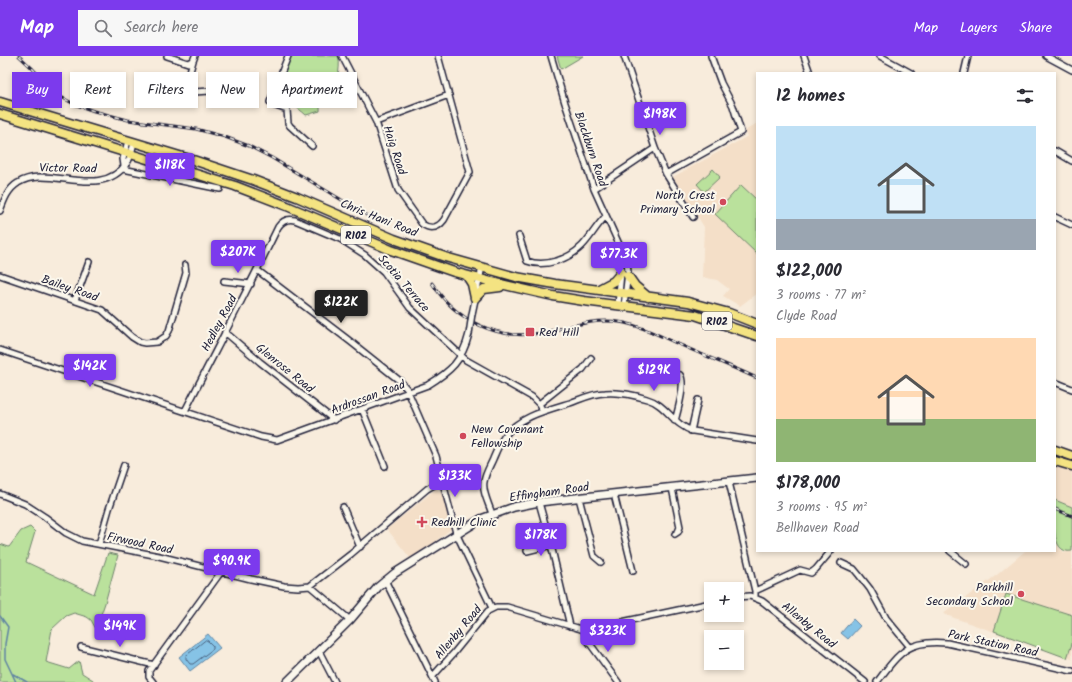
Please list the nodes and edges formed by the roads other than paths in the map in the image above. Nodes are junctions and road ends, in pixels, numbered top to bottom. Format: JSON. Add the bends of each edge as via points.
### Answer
{"nodes":[{"id":1,"x":167,"y":56,"type":"edge"},
{"id":2,"x":288,"y":56,"type":"edge"},
{"id":3,"x":342,"y":56,"type":"edge"},
{"id":4,"x":438,"y":56,"type":"edge"},
{"id":5,"x":551,"y":56,"type":"edge"},
{"id":6,"x":624,"y":56,"type":"edge"},
{"id":7,"x":711,"y":56,"type":"edge"},
{"id":8,"x":804,"y":56,"type":"edge"},
{"id":9,"x":880,"y":56,"type":"edge"},
{"id":10,"x":968,"y":56,"type":"edge"},
{"id":11,"x":1046,"y":56,"type":"edge"},
{"id":12,"x":194,"y":59,"type":"edge"},
{"id":13,"x":1072,"y":70,"type":"edge"},
{"id":14,"x":810,"y":72,"type":"edge"},
{"id":15,"x":909,"y":72,"type":"edge"},
{"id":16,"x":964,"y":72,"type":"edge"},
{"id":17,"x":206,"y":91,"type":"edge"},
{"id":18,"x":449,"y":94,"type":"junction"},
{"id":19,"x":0,"y":102,"type":"edge"},
{"id":20,"x":0,"y":114,"type":"edge"},
{"id":21,"x":376,"y":122,"type":"junction"},
{"id":22,"x":131,"y":142,"type":"junction"},
{"id":23,"x":312,"y":146,"type":"dead end"},
{"id":24,"x":655,"y":148,"type":"junction"},
{"id":25,"x":1056,"y":152,"type":"edge"},
{"id":26,"x":128,"y":153,"type":"junction"},
{"id":27,"x":1072,"y":160,"type":"edge"},
{"id":28,"x":123,"y":168,"type":"junction"},
{"id":29,"x":666,"y":174,"type":"junction"},
{"id":30,"x":220,"y":189,"type":"dead end"},
{"id":31,"x":594,"y":189,"type":"junction"},
{"id":32,"x":1,"y":207,"type":"edge"},
{"id":33,"x":606,"y":216,"type":"junction"},
{"id":34,"x":693,"y":217,"type":"dead end"},
{"id":35,"x":1056,"y":217,"type":"edge"},
{"id":36,"x":280,"y":224,"type":"joint"},
{"id":37,"x":1072,"y":225,"type":"edge"},
{"id":38,"x":519,"y":236,"type":"dead end"},
{"id":39,"x":230,"y":256,"type":"dead end"},
{"id":40,"x":90,"y":262,"type":"dead end"},
{"id":41,"x":261,"y":262,"type":"junction"},
{"id":42,"x":184,"y":265,"type":"dead end"},
{"id":43,"x":482,"y":267,"type":"junction"},
{"id":44,"x":257,"y":270,"type":"junction"},
{"id":45,"x":0,"y":275,"type":"edge"},
{"id":46,"x":624,"y":275,"type":"junction"},
{"id":47,"x":467,"y":276,"type":"junction"},
{"id":48,"x":479,"y":279,"type":"junction"},
{"id":49,"x":224,"y":281,"type":"dead end"},
{"id":50,"x":251,"y":284,"type":"junction"},
{"id":51,"x":507,"y":286,"type":"junction"},
{"id":52,"x":596,"y":290,"type":"junction"},
{"id":53,"x":622,"y":293,"type":"junction"},
{"id":54,"x":648,"y":297,"type":"junction"},
{"id":55,"x":475,"y":298,"type":"junction"},
{"id":56,"x":75,"y":300,"type":"junction"},
{"id":57,"x":621,"y":306,"type":"junction"},
{"id":58,"x":756,"y":324,"type":"edge"},
{"id":59,"x":225,"y":332,"type":"junction"},
{"id":60,"x":756,"y":336,"type":"edge"},
{"id":61,"x":0,"y":350,"type":"edge"},
{"id":62,"x":462,"y":356,"type":"junction"},
{"id":63,"x":591,"y":358,"type":"dead end"},
{"id":64,"x":680,"y":375,"type":"dead end"},
{"id":65,"x":1056,"y":382,"type":"edge"},
{"id":66,"x":1072,"y":389,"type":"edge"},
{"id":67,"x":410,"y":392,"type":"junction"},
{"id":68,"x":698,"y":400,"type":"dead end"},
{"id":69,"x":539,"y":404,"type":"junction"},
{"id":70,"x":362,"y":409,"type":"junction"},
{"id":71,"x":185,"y":411,"type":"junction"},
{"id":72,"x":543,"y":411,"type":"junction"},
{"id":73,"x":334,"y":420,"type":"junction"},
{"id":74,"x":675,"y":421,"type":"junction"},
{"id":75,"x":691,"y":431,"type":"junction"},
{"id":76,"x":756,"y":441,"type":"edge"},
{"id":77,"x":1056,"y":450,"type":"edge"},
{"id":78,"x":1072,"y":456,"type":"edge"},
{"id":79,"x":1056,"y":461,"type":"edge"},
{"id":80,"x":124,"y":465,"type":"dead end"},
{"id":81,"x":385,"y":466,"type":"dead end"},
{"id":82,"x":1072,"y":466,"type":"edge"},
{"id":83,"x":756,"y":478,"type":"edge"},
{"id":84,"x":442,"y":480,"type":"junction"},
{"id":85,"x":728,"y":482,"type":"junction"},
{"id":86,"x":672,"y":488,"type":"junction"},
{"id":87,"x":0,"y":494,"type":"edge"},
{"id":88,"x":614,"y":494,"type":"junction"},
{"id":89,"x":579,"y":498,"type":"junction"},
{"id":90,"x":540,"y":506,"type":"dead end"},
{"id":91,"x":343,"y":507,"type":"dead end"},
{"id":92,"x":492,"y":514,"type":"junction"},
{"id":93,"x":456,"y":533,"type":"junction"},
{"id":94,"x":675,"y":534,"type":"dead end"},
{"id":95,"x":99,"y":544,"type":"junction"},
{"id":96,"x":551,"y":546,"type":"junction"},
{"id":97,"x":360,"y":547,"type":"junction"},
{"id":98,"x":527,"y":551,"type":"dead end"},
{"id":99,"x":830,"y":552,"type":"edge"},
{"id":100,"x":951,"y":552,"type":"edge"},
{"id":101,"x":601,"y":562,"type":"dead end"},
{"id":102,"x":841,"y":563,"type":"dead end"},
{"id":103,"x":966,"y":564,"type":"dead end"},
{"id":104,"x":633,"y":571,"type":"dead end"},
{"id":105,"x":221,"y":572,"type":"junction"},
{"id":106,"x":385,"y":580,"type":"junction"},
{"id":107,"x":310,"y":586,"type":"junction"},
{"id":108,"x":755,"y":591,"type":"junction"},
{"id":109,"x":744,"y":596,"type":"edge"},
{"id":110,"x":755,"y":597,"type":"junction"},
{"id":111,"x":704,"y":604,"type":"edge"},
{"id":112,"x":492,"y":608,"type":"junction"},
{"id":113,"x":350,"y":620,"type":"junction"},
{"id":114,"x":570,"y":626,"type":"junction"},
{"id":115,"x":584,"y":630,"type":"junction"},
{"id":116,"x":82,"y":647,"type":"dead end"},
{"id":117,"x":910,"y":647,"type":"junction"},
{"id":118,"x":319,"y":651,"type":"junction"},
{"id":119,"x":154,"y":665,"type":"junction"},
{"id":120,"x":1072,"y":671,"type":"edge"},
{"id":121,"x":433,"y":676,"type":"junction"},
{"id":122,"x":153,"y":682,"type":"edge"},
{"id":123,"x":287,"y":682,"type":"edge"},
{"id":124,"x":335,"y":682,"type":"edge"},
{"id":125,"x":435,"y":682,"type":"edge"},
{"id":126,"x":618,"y":682,"type":"edge"},
{"id":127,"x":865,"y":682,"type":"edge"},
{"id":128,"x":877,"y":682,"type":"edge"}],
"edges":[{"from":1,"to":12,"type":"street","via":[[185,63]]},
{"from":2,"to":23,"type":"street","via":[[270,99],[271,103],[287,110],[290,126]]},
{"from":3,"to":21,"type":"street","name":"Haig Road"},
{"from":4,"to":18,"type":"street"},
{"from":5,"to":31,"type":"street","name":"Blackburn Road"},
{"from":6,"to":24,"type":"street"},
{"from":7,"to":29,"type":"street","via":[[733,106],[741,132]]},
{"from":8,"to":14,"type":"street"},
{"from":9,"to":15,"type":"street"},
{"from":10,"to":16,"type":"street"},
{"from":11,"to":13,"type":"street"},
{"from":12,"to":17,"type":"street","via":[[189,74],[189,90]]},
{"from":18,"to":21,"type":"street"},
{"from":18,"to":21,"type":"street","name":"Haig Road","via":[[470,172],[441,225],[436,227],[430,228],[420,222],[399,194]]},
{"from":19,"to":22,"type":"main road","name":"Chris Hani Road","number":"R102"},
{"from":20,"to":26,"type":"main road","name":"Chris Hani Road","number":"R102"},
{"from":22,"to":26,"type":"street"},
{"from":22,"to":43,"type":"main road","name":"Chris Hani Road","number":"R102","via":[[253,180],[394,239]]},
{"from":24,"to":29,"type":"street"},
{"from":24,"to":31,"type":"street"},
{"from":25,"to":27,"type":"street"},
{"from":26,"to":28,"type":"street","via":[[128,161]]},
{"from":26,"to":47,"type":"main road","name":"Chris Hani Road","number":"R102","via":[[255,193],[391,250]]},
{"from":28,"to":30,"type":"street"},
{"from":28,"to":32,"type":"street","name":"Victor Road","via":[[114,176],[95,180],[43,177],[25,179],[10,189]]},
{"from":29,"to":34,"type":"street"},
{"from":31,"to":33,"type":"street","name":"Blackburn Road"},
{"from":33,"to":38,"type":"street","via":[[576,251],[548,264],[529,262]]},
{"from":33,"to":46,"type":"street","name":"Blackburn Road","via":[[618,245]]},
{"from":35,"to":37,"type":"street"},
{"from":36,"to":41,"type":"street","name":"Hedley Road"},
{"from":36,"to":62,"type":"street","name":"Scotia Terrace","via":[[287,219],[295,220],[340,239],[365,255],[384,272],[410,308]]},
{"from":39,"to":41,"type":"street"},
{"from":40,"to":56,"type":"street"},
{"from":41,"to":44,"type":"street","name":"Hedley Road"},
{"from":42,"to":56,"type":"street","name":"Bailey Road","via":[[186,273],[172,324],[166,336],[156,342],[136,341],[105,312]]},
{"from":43,"to":48,"type":"street","name":"Ardrossan Road"},
{"from":43,"to":52,"type":"main road","name":"Chris Hani Road","number":"R102","via":[[547,283]]},
{"from":44,"to":50,"type":"street","name":"Hedley Road"},
{"from":44,"to":67,"type":"street","via":[[389,372]]},
{"from":45,"to":56,"type":"street","name":"Bailey Road"},
{"from":46,"to":52,"type":"main road","via":[[610,285]]},
{"from":46,"to":53,"type":"street","name":"Blackburn Road"},
{"from":46,"to":54,"type":"main road"},
{"from":47,"to":48,"type":"main road","name":"Chris Hani Road","number":"R102"},
{"from":47,"to":55,"type":"main road"},
{"from":48,"to":51,"type":"main road","name":"Chris Hani Road","number":"R102"},
{"from":48,"to":55,"type":"street","name":"Ardrossan Road"},
{"from":49,"to":50,"type":"street"},
{"from":50,"to":59,"type":"street","name":"Hedley Road"},
{"from":51,"to":55,"type":"main road","via":[[484,289]]},
{"from":51,"to":57,"type":"main road","name":"Chris Hani Road","number":"R102"},
{"from":52,"to":53,"type":"main road","name":"Chris Hani Road","number":"R102"},
{"from":53,"to":54,"type":"main road","name":"Chris Hani Road","number":"R102"},
{"from":53,"to":57,"type":"street","name":"Blackburn Road"},
{"from":54,"to":58,"type":"main road","name":"Chris Hani Road","number":"R102","via":[[676,299],[706,306]]},
{"from":55,"to":62,"type":"street","name":"Ardrossan Road","bridge":true,"via":[[469,334]]},
{"from":57,"to":60,"type":"main road","name":"Chris Hani Road","number":"R102","via":[[695,315]]},
{"from":59,"to":71,"type":"street","name":"Hedley Road"},
{"from":59,"to":73,"type":"street","name":"Glenrose Road"},
{"from":61,"to":71,"type":"street","name":"Ardrossan Road"},
{"from":62,"to":67,"type":"street","name":"Ardrossan Road","via":[[438,379]]},
{"from":62,"to":69,"type":"street","name":"Scotia Terrace"},
{"from":63,"to":69,"type":"street","via":[[583,369]]},
{"from":64,"to":74,"type":"street","via":[[682,385]]},
{"from":65,"to":66,"type":"street"},
{"from":67,"to":70,"type":"street","name":"Ardrossan Road"},
{"from":67,"to":84,"type":"street","via":[[434,452]]},
{"from":68,"to":75,"type":"street"},
{"from":69,"to":72,"type":"street"},
{"from":70,"to":73,"type":"street","name":"Ardrossan Road"},
{"from":70,"to":81,"type":"street"},
{"from":71,"to":73,"type":"street","name":"Ardrossan Road","via":[[272,440]]},
{"from":72,"to":74,"type":"street","via":[[611,392],[653,401]]},
{"from":72,"to":92,"type":"street","via":[[526,418],[507,433],[498,447],[484,482],[484,491]]},
{"from":74,"to":75,"type":"street"},
{"from":75,"to":76,"type":"street"},
{"from":77,"to":78,"type":"main road"},
{"from":79,"to":82,"type":"main road"},
{"from":80,"to":95,"type":"street"},
{"from":83,"to":85,"type":"street","name":"Effingham Road"},
{"from":84,"to":93,"type":"street"},
{"from":84,"to":97,"type":"street","via":[[427,489]]},
{"from":85,"to":86,"type":"street","name":"Effingham Road"},
{"from":85,"to":108,"type":"street"},
{"from":86,"to":88,"type":"street","name":"Effingham Road"},
{"from":86,"to":94,"type":"street","via":[[680,527]]},
{"from":87,"to":95,"type":"street","name":"Firwood Road","via":[[25,504],[70,536]]},
{"from":88,"to":89,"type":"street","name":"Effingham Road"},
{"from":88,"to":104,"type":"street"},
{"from":89,"to":92,"type":"street","name":"Effingham Road","via":[[527,504]]},
{"from":89,"to":101,"type":"street","via":[[594,556]]},
{"from":90,"to":96,"type":"street"},
{"from":91,"to":97,"type":"street"},
{"from":92,"to":93,"type":"street","name":"Effingham Road"},
{"from":93,"to":106,"type":"street","name":"Effingham Road"},
{"from":93,"to":112,"type":"street"},
{"from":95,"to":105,"type":"street","name":"Firwood Road"},
{"from":96,"to":98,"type":"street"},
{"from":96,"to":114,"type":"street"},
{"from":97,"to":107,"type":"street"},
{"from":99,"to":108,"type":"street","via":[[811,573],[800,570]]},
{"from":100,"to":103,"type":"street"},
{"from":102,"to":117,"type":"street","via":[[854,569],[859,575],[886,618]]},
{"from":105,"to":107,"type":"street","name":"Firwood Road","via":[[288,586]]},
{"from":105,"to":119,"type":"street"},
{"from":106,"to":113,"type":"street","name":"Effingham Road"},
{"from":106,"to":121,"type":"street"},
{"from":107,"to":113,"type":"street"},
{"from":108,"to":110,"type":"street"},
{"from":109,"to":110,"type":"street"},
{"from":110,"to":127,"type":"street","name":"Allenby Road"},
{"from":111,"to":115,"type":"street","name":"Allenby Road"},
{"from":112,"to":114,"type":"street","name":"Allenby Road","via":[[507,607]]},
{"from":112,"to":121,"type":"street","name":"Allenby Road","via":[[484,614]]},
{"from":113,"to":118,"type":"street","name":"Effingham Road"},
{"from":114,"to":115,"type":"street","name":"Allenby Road"},
{"from":115,"to":126,"type":"street","via":[[588,641]]},
{"from":116,"to":119,"type":"street"},
{"from":117,"to":120,"type":"street","name":"Park Station Road","via":[[923,642],[947,643]]},
{"from":117,"to":128,"type":"street","name":"Park Station Road","via":[[893,662]]},
{"from":118,"to":123,"type":"street","name":"Effingham Road"},
{"from":118,"to":124,"type":"street"},
{"from":119,"to":122,"type":"street","via":[[149,674]]},
{"from":121,"to":125,"type":"street"}]}
